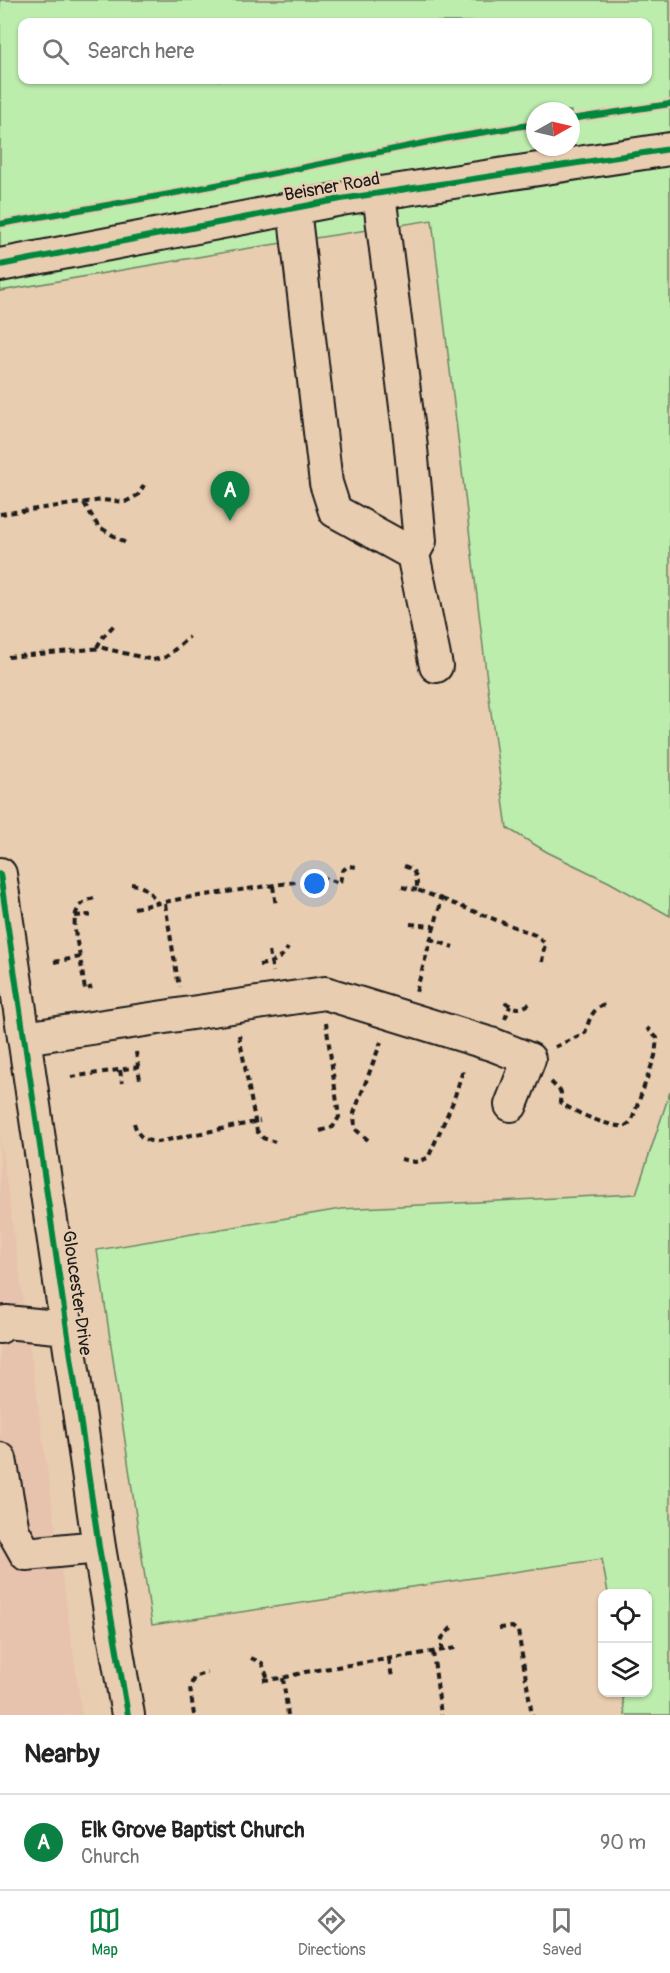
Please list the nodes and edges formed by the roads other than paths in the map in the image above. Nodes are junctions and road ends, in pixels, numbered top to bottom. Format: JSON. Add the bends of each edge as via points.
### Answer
{"nodes":[{"id":1,"x":670,"y":150,"type":"edge"},
{"id":2,"x":379,"y":194,"type":"junction"},
{"id":3,"x":294,"y":208,"type":"junction"},
{"id":4,"x":0,"y":265,"type":"edge"},
{"id":5,"x":413,"y":554,"type":"junction"},
{"id":6,"x":436,"y":666,"type":"dead end"},
{"id":7,"x":0,"y":874,"type":"edge"},
{"id":8,"x":24,"y":1038,"type":"junction"},
{"id":9,"x":511,"y":1105,"type":"dead end"},
{"id":10,"x":0,"y":1327,"type":"edge"},
{"id":11,"x":67,"y":1328,"type":"junction"},
{"id":12,"x":0,"y":1459,"type":"edge"},
{"id":13,"x":99,"y":1547,"type":"junction"},
{"id":14,"x":128,"y":1715,"type":"edge"}],
"edges":[{"from":1,"to":2,"type":"street","name":"Beisner Road"},
{"from":2,"to":3,"type":"street","name":"Beisner Road"},
{"from":2,"to":5,"type":"street","via":[[419,530],[420,541]]},
{"from":3,"to":4,"type":"street","name":"Beisner Road"},
{"from":3,"to":5,"type":"street","via":[[326,483],[335,511]]},
{"from":5,"to":6,"type":"street"},
{"from":7,"to":8,"type":"street","name":"Gloucester Drive"},
{"from":8,"to":9,"type":"street","via":[[322,993],[474,1038],[529,1059]]},
{"from":8,"to":11,"type":"street","name":"Gloucester Drive"},
{"from":10,"to":11,"type":"street","via":[[6,1322]]},
{"from":11,"to":13,"type":"street","name":"Gloucester Drive"},
{"from":12,"to":13,"type":"street","via":[[13,1531],[26,1554]]},
{"from":13,"to":14,"type":"street","name":"Gloucester Drive"}]}
